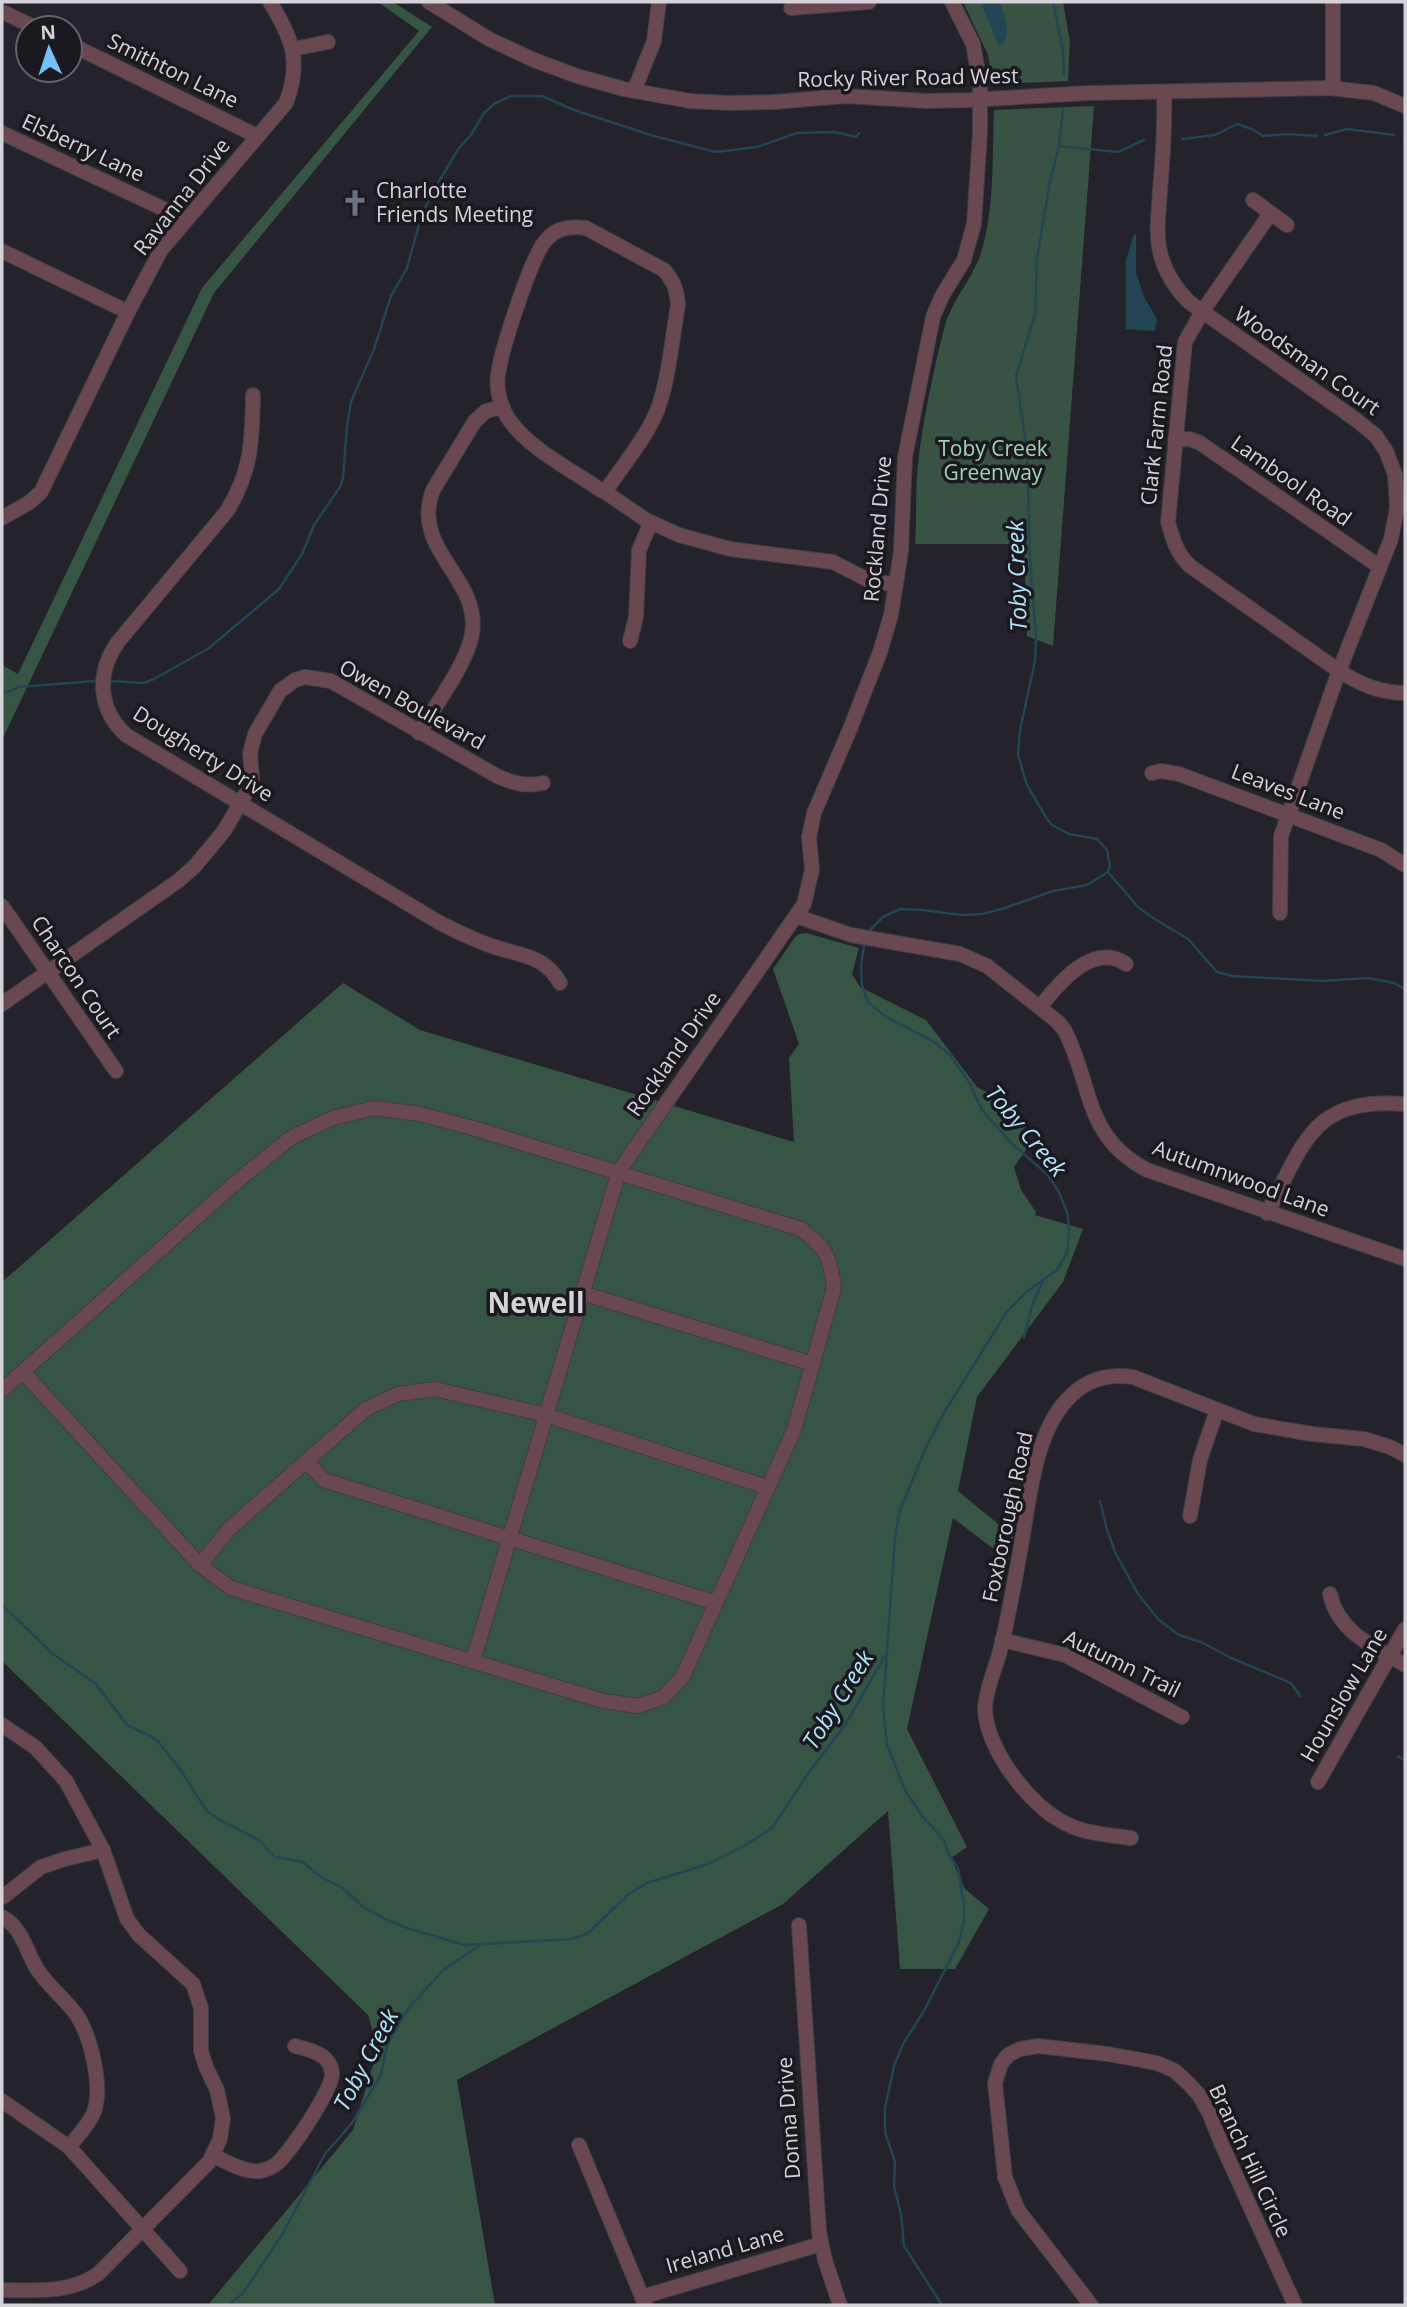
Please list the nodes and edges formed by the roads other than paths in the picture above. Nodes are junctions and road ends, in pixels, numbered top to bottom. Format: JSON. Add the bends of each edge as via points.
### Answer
{"nodes":[{"id":1,"x":270,"y":2,"type":"edge"},
{"id":2,"x":429,"y":2,"type":"edge"},
{"id":3,"x":659,"y":2,"type":"edge"},
{"id":4,"x":869,"y":2,"type":"edge"},
{"id":5,"x":952,"y":2,"type":"edge"},
{"id":6,"x":1334,"y":2,"type":"edge"},
{"id":7,"x":791,"y":8,"type":"dead end"},
{"id":8,"x":328,"y":42,"type":"dead end"},
{"id":9,"x":293,"y":49,"type":"junction"},
{"id":10,"x":84,"y":51,"type":"edge"},
{"id":11,"x":1333,"y":88,"type":"junction"},
{"id":12,"x":634,"y":91,"type":"junction"},
{"id":13,"x":1164,"y":92,"type":"junction"},
{"id":14,"x":980,"y":100,"type":"junction"},
{"id":15,"x":1405,"y":106,"type":"edge"},
{"id":16,"x":2,"y":133,"type":"edge"},
{"id":17,"x":257,"y":136,"type":"junction"},
{"id":18,"x":1253,"y":200,"type":"dead end"},
{"id":19,"x":1270,"y":214,"type":"junction"},
{"id":20,"x":185,"y":219,"type":"junction"},
{"id":21,"x":1287,"y":225,"type":"dead end"},
{"id":22,"x":2,"y":251,"type":"edge"},
{"id":23,"x":128,"y":312,"type":"junction"},
{"id":24,"x":1202,"y":312,"type":"junction"},
{"id":25,"x":253,"y":395,"type":"dead end"},
{"id":26,"x":503,"y":407,"type":"junction"},
{"id":27,"x":1175,"y":440,"type":"junction"},
{"id":28,"x":1399,"y":467,"type":"edge"},
{"id":29,"x":605,"y":492,"type":"junction"},
{"id":30,"x":2,"y":518,"type":"edge"},
{"id":31,"x":651,"y":523,"type":"junction"},
{"id":32,"x":1380,"y":566,"type":"junction"},
{"id":33,"x":897,"y":585,"type":"junction"},
{"id":34,"x":630,"y":641,"type":"dead end"},
{"id":35,"x":1339,"y":671,"type":"junction"},
{"id":36,"x":1405,"y":693,"type":"edge"},
{"id":37,"x":419,"y":733,"type":"junction"},
{"id":38,"x":1152,"y":773,"type":"dead end"},
{"id":39,"x":543,"y":783,"type":"dead end"},
{"id":40,"x":240,"y":804,"type":"junction"},
{"id":41,"x":1287,"y":814,"type":"junction"},
{"id":42,"x":1405,"y":865,"type":"edge"},
{"id":43,"x":2,"y":906,"type":"edge"},
{"id":44,"x":1280,"y":913,"type":"dead end"},
{"id":45,"x":796,"y":916,"type":"junction"},
{"id":46,"x":1126,"y":964,"type":"dead end"},
{"id":47,"x":48,"y":971,"type":"junction"},
{"id":48,"x":560,"y":983,"type":"dead end"},
{"id":49,"x":2,"y":1004,"type":"edge"},
{"id":50,"x":1040,"y":1007,"type":"junction"},
{"id":51,"x":116,"y":1071,"type":"dead end"},
{"id":52,"x":1405,"y":1104,"type":"edge"},
{"id":53,"x":619,"y":1171,"type":"junction"},
{"id":54,"x":1267,"y":1213,"type":"junction"},
{"id":55,"x":1405,"y":1259,"type":"edge"},
{"id":56,"x":583,"y":1293,"type":"junction"},
{"id":57,"x":813,"y":1364,"type":"junction"},
{"id":58,"x":23,"y":1372,"type":"junction"},
{"id":59,"x":2,"y":1390,"type":"edge"},
{"id":60,"x":1217,"y":1410,"type":"junction"},
{"id":61,"x":546,"y":1415,"type":"junction"},
{"id":62,"x":1404,"y":1451,"type":"edge"},
{"id":63,"x":307,"y":1462,"type":"junction"},
{"id":64,"x":767,"y":1488,"type":"junction"},
{"id":65,"x":1191,"y":1516,"type":"dead end"},
{"id":66,"x":509,"y":1539,"type":"junction"},
{"id":67,"x":200,"y":1565,"type":"junction"},
{"id":68,"x":1330,"y":1594,"type":"dead end"},
{"id":69,"x":716,"y":1603,"type":"junction"},
{"id":70,"x":1405,"y":1629,"type":"edge"},
{"id":71,"x":1002,"y":1640,"type":"junction"},
{"id":72,"x":1390,"y":1656,"type":"junction"},
{"id":73,"x":473,"y":1661,"type":"junction"},
{"id":74,"x":1405,"y":1665,"type":"edge"},
{"id":75,"x":1182,"y":1717,"type":"dead end"},
{"id":76,"x":2,"y":1725,"type":"edge"},
{"id":77,"x":1318,"y":1782,"type":"dead end"},
{"id":78,"x":1131,"y":1838,"type":"dead end"},
{"id":79,"x":103,"y":1850,"type":"junction"},
{"id":80,"x":2,"y":1895,"type":"edge"},
{"id":81,"x":2,"y":1917,"type":"edge"},
{"id":82,"x":799,"y":1925,"type":"dead end"},
{"id":83,"x":295,"y":2046,"type":"dead end"},
{"id":84,"x":2,"y":2101,"type":"edge"},
{"id":85,"x":579,"y":2145,"type":"dead end"},
{"id":86,"x":69,"y":2147,"type":"junction"},
{"id":87,"x":214,"y":2156,"type":"junction"},
{"id":88,"x":143,"y":2231,"type":"junction"},
{"id":89,"x":821,"y":2244,"type":"junction"},
{"id":90,"x":180,"y":2271,"type":"dead end"},
{"id":91,"x":2,"y":2290,"type":"edge"},
{"id":92,"x":643,"y":2301,"type":"edge"},
{"id":93,"x":840,"y":2305,"type":"edge"},
{"id":94,"x":1091,"y":2305,"type":"edge"},
{"id":95,"x":1295,"y":2305,"type":"edge"}],
"edges":[{"from":1,"to":9,"type":"street","name":"Ravanna Drive"},
{"from":2,"to":12,"type":"street","name":"Rocky River Road West","via":[[534,60]]},
{"from":3,"to":12,"type":"street","via":[[654,41]]},
{"from":4,"to":7,"type":"street"},
{"from":5,"to":14,"type":"street","name":"Rockland Drive","via":[[973,44]]},
{"from":6,"to":11,"type":"street"},
{"from":8,"to":9,"type":"street"},
{"from":9,"to":17,"type":"street","name":"Ravanna Drive","via":[[294,78],[286,103]]},
{"from":10,"to":17,"type":"street","name":"Smithton Lane"},
{"from":11,"to":13,"type":"street","name":"Rocky River Road West"},
{"from":11,"to":15,"type":"street","name":"Rocky River Road West","via":[[1374,93]]},
{"from":12,"to":14,"type":"street","name":"Rocky River Road West","via":[[720,103],[845,96]]},
{"from":13,"to":14,"type":"street","name":"Rocky River Road West"},
{"from":13,"to":24,"type":"street","name":"Woodsman Court","via":[[1160,254],[1178,291]]},
{"from":14,"to":33,"type":"street","name":"Rockland Drive","via":[[974,224],[964,260],[933,317],[921,370],[905,457]]},
{"from":16,"to":20,"type":"street","name":"Elsberry Lane"},
{"from":17,"to":20,"type":"street","name":"Ravanna Drive"},
{"from":18,"to":19,"type":"street"},
{"from":19,"to":21,"type":"street"},
{"from":19,"to":24,"type":"street","name":"Clark Farm Road"},
{"from":20,"to":23,"type":"street","name":"Ravanna Drive"},
{"from":22,"to":23,"type":"street"},
{"from":23,"to":30,"type":"street","name":"Ravanna Drive","via":[[41,492]]},
{"from":24,"to":27,"type":"street","name":"Clark Farm Road","via":[[1185,342]]},
{"from":24,"to":28,"type":"street","name":"Woodsman Court","via":[[1355,419],[1376,436]]},
{"from":25,"to":40,"type":"street","name":"Dougherty Drive","via":[[249,464],[237,494],[118,642],[102,679],[106,707],[117,727]]},
{"from":26,"to":29,"type":"street","via":[[523,436]]},
{"from":26,"to":29,"type":"street","via":[[499,369],[537,252],[547,238],[565,228],[586,228],[664,270],[674,284],[678,305],[662,395],[648,428]]},
{"from":26,"to":37,"type":"street","via":[[486,411],[475,421],[429,501],[427,521],[433,541],[467,595],[473,625],[467,650]]},
{"from":27,"to":32,"type":"street","name":"Lambool Road","via":[[1200,443]]},
{"from":27,"to":35,"type":"street","name":"Clark Farm Road","via":[[1168,523],[1180,557]]},
{"from":28,"to":32,"type":"street","name":"Woodsman Court","via":[[1397,508]]},
{"from":29,"to":31,"type":"street"},
{"from":31,"to":33,"type":"street","via":[[703,543],[833,562],[868,580]]},
{"from":31,"to":34,"type":"street","via":[[639,550],[636,617]]},
{"from":32,"to":35,"type":"street","name":"Woodsman Court"},
{"from":33,"to":45,"type":"street","name":"Rockland Drive","via":[[880,652],[814,813],[810,885]]},
{"from":35,"to":36,"type":"street","name":"Clark Farm Road","via":[[1380,691]]},
{"from":35,"to":41,"type":"street","name":"Woodsman Court"},
{"from":37,"to":39,"type":"street","name":"Owen Boulevard","via":[[506,780]]},
{"from":37,"to":40,"type":"street","name":"Owen Boulevard","via":[[331,681],[295,680],[280,691],[257,728],[250,753],[252,779]]},
{"from":38,"to":41,"type":"street","name":"Leaves Lane","via":[[1172,771]]},
{"from":40,"to":47,"type":"street","name":"Owen Boulevard","via":[[224,831],[178,881]]},
{"from":40,"to":48,"type":"street","name":"Dougherty Drive","via":[[440,923],[540,961]]},
{"from":41,"to":42,"type":"street","name":"Leaves Lane","via":[[1381,850]]},
{"from":41,"to":44,"type":"street","name":"Woodsman Court","via":[[1279,849]]},
{"from":43,"to":47,"type":"street","name":"Charcon Court"},
{"from":45,"to":50,"type":"street","name":"Autumnwood Lane","via":[[850,935],[960,954],[987,966]]},
{"from":45,"to":53,"type":"street","name":"Rockland Drive"},
{"from":46,"to":50,"type":"street","via":[[1107,957],[1079,967]]},
{"from":47,"to":49,"type":"street","name":"Owen Boulevard"},
{"from":47,"to":51,"type":"street","name":"Charcon Court"},
{"from":50,"to":54,"type":"street","name":"Autumnwood Lane","via":[[1065,1031],[1101,1129],[1125,1157],[1147,1170]]},
{"from":52,"to":54,"type":"street","via":[[1352,1105],[1319,1125]]},
{"from":53,"to":56,"type":"street","name":"Rockland Drive"},
{"from":53,"to":57,"type":"street","via":[[801,1229],[822,1245],[832,1267],[834,1289]]},
{"from":53,"to":58,"type":"street","via":[[420,1114],[374,1108],[333,1118],[292,1137]]},
{"from":54,"to":55,"type":"street","name":"Autumnwood Lane"},
{"from":56,"to":57,"type":"street"},
{"from":56,"to":61,"type":"street","name":"Rockland Drive"},
{"from":57,"to":64,"type":"street","via":[[794,1430]]},
{"from":58,"to":59,"type":"street"},
{"from":58,"to":67,"type":"street"},
{"from":60,"to":62,"type":"street","name":"Foxborough Road","via":[[1255,1424],[1364,1439]]},
{"from":60,"to":65,"type":"street","via":[[1199,1460]]},
{"from":60,"to":71,"type":"street","name":"Foxborough Road","via":[[1120,1375],[1085,1383],[1066,1400],[1048,1429],[1040,1454]]},
{"from":61,"to":63,"type":"street","via":[[435,1389],[398,1394],[366,1409]]},
{"from":61,"to":64,"type":"street"},
{"from":61,"to":66,"type":"street","name":"Rockland Drive"},
{"from":63,"to":66,"type":"street","via":[[324,1480]]},
{"from":63,"to":67,"type":"street","via":[[229,1529]]},
{"from":64,"to":69,"type":"street"},
{"from":66,"to":69,"type":"street"},
{"from":66,"to":73,"type":"street","name":"Rockland Drive"},
{"from":67,"to":73,"type":"street","via":[[231,1588]]},
{"from":68,"to":72,"type":"street","via":[[1336,1614],[1351,1632]]},
{"from":69,"to":73,"type":"street","via":[[684,1676],[664,1698],[638,1706],[603,1701]]},
{"from":70,"to":72,"type":"street","name":"Hounslow Lane"},
{"from":71,"to":75,"type":"street","name":"Autumn Trail","via":[[1065,1655]]},
{"from":71,"to":78,"type":"street","name":"Foxborough Road","via":[[985,1710],[990,1735],[1013,1776],[1030,1798],[1058,1820],[1081,1830]]},
{"from":72,"to":74,"type":"street"},
{"from":72,"to":77,"type":"street","name":"Hounslow Lane"},
{"from":76,"to":79,"type":"street","via":[[56,1768]]},
{"from":79,"to":80,"type":"street","via":[[41,1867]]},
{"from":79,"to":87,"type":"street","via":[[127,1919],[184,1973],[198,1995],[201,2051],[223,2118]]},
{"from":80,"to":81,"type":"street"},
{"from":81,"to":86,"type":"street","via":[[15,1926],[43,1979],[76,2013],[89,2045],[97,2097],[92,2116]]},
{"from":82,"to":89,"type":"street","name":"Donna Drive"},
{"from":83,"to":87,"type":"street","via":[[324,2057],[332,2077],[323,2099],[283,2158],[260,2171]]},
{"from":84,"to":86,"type":"street"},
{"from":85,"to":92,"type":"street"},
{"from":86,"to":88,"type":"street"},
{"from":87,"to":88,"type":"street"},
{"from":88,"to":90,"type":"street"},
{"from":88,"to":91,"type":"street","via":[[98,2274],[83,2282],[61,2289]]},
{"from":89,"to":92,"type":"street","name":"Ireland Lane"},
{"from":89,"to":93,"type":"street","name":"Donna Drive"},
{"from":94,"to":95,"type":"street","name":"Branch Hill Circle","via":[[1018,2210],[1005,2177],[995,2083],[1001,2064],[1020,2049],[1038,2046],[1157,2063],[1188,2083],[1210,2115]]}]}
